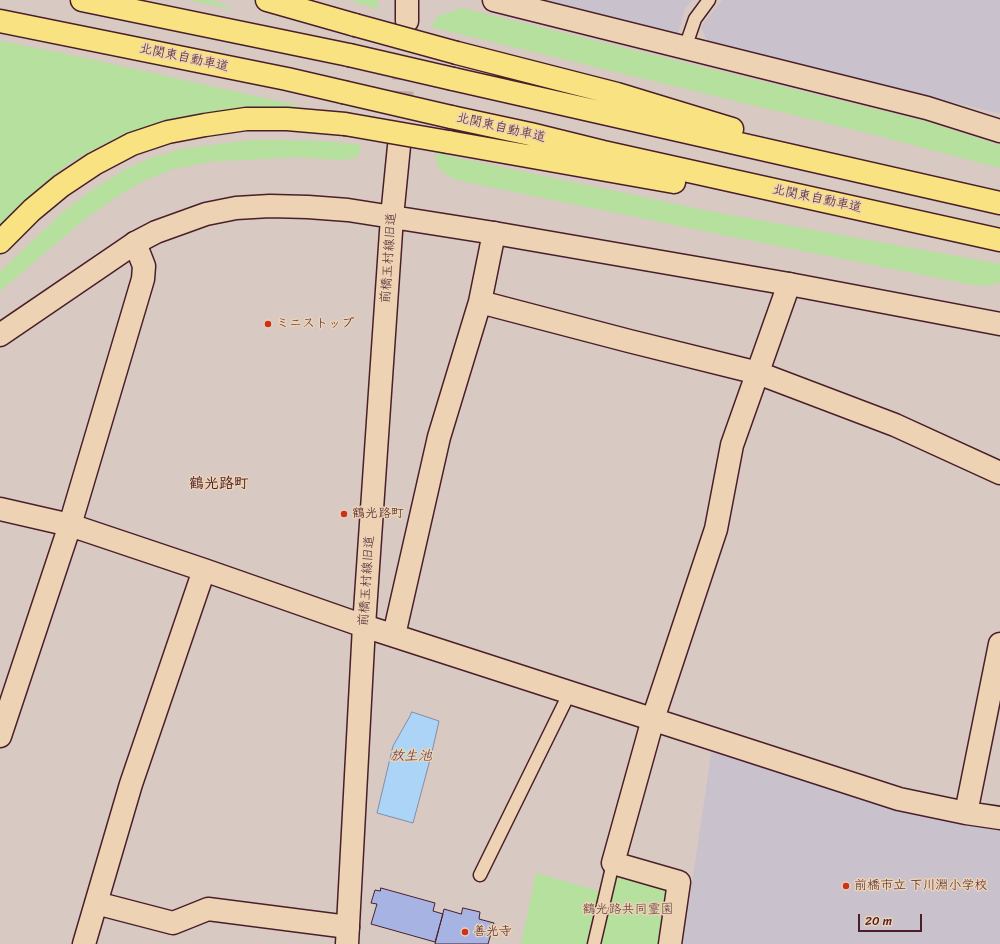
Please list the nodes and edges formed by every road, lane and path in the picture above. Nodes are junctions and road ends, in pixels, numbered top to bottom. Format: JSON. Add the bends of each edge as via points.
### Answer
{"nodes":[{"id":1,"x":82,"y":0,"type":"edge"},
{"id":2,"x":267,"y":0,"type":"edge"},
{"id":3,"x":494,"y":0,"type":"edge"},
{"id":4,"x":709,"y":0,"type":"edge"},
{"id":5,"x":0,"y":21,"type":"edge"},
{"id":6,"x":685,"y":48,"type":"junction"},
{"id":7,"x":1000,"y":131,"type":"edge"},
{"id":8,"x":399,"y":146,"type":"tunnel mouth"},
{"id":9,"x":905,"y":182,"type":"junction"},
{"id":10,"x":1000,"y":204,"type":"edge"},
{"id":11,"x":392,"y":217,"type":"junction"},
{"id":12,"x":936,"y":225,"type":"junction"},
{"id":13,"x":494,"y":233,"type":"junction"},
{"id":14,"x":1000,"y":240,"type":"edge"},
{"id":15,"x":0,"y":242,"type":"edge"},
{"id":16,"x":135,"y":243,"type":"junction"},
{"id":17,"x":789,"y":284,"type":"junction"},
{"id":18,"x":480,"y":302,"type":"junction"},
{"id":19,"x":1000,"y":324,"type":"edge"},
{"id":20,"x":0,"y":335,"type":"edge"},
{"id":21,"x":758,"y":373,"type":"junction"},
{"id":22,"x":1000,"y":473,"type":"edge"},
{"id":23,"x":0,"y":509,"type":"edge"},
{"id":24,"x":70,"y":525,"type":"junction"},
{"id":25,"x":204,"y":570,"type":"junction"},
{"id":26,"x":364,"y":626,"type":"junction"},
{"id":27,"x":394,"y":635,"type":"junction"},
{"id":28,"x":1000,"y":644,"type":"edge"},
{"id":29,"x":570,"y":692,"type":"junction"},
{"id":30,"x":653,"y":719,"type":"junction"},
{"id":31,"x":0,"y":736,"type":"edge"},
{"id":32,"x":966,"y":813,"type":"junction"},
{"id":33,"x":1000,"y":818,"type":"edge"},
{"id":34,"x":613,"y":863,"type":"junction"},
{"id":35,"x":480,"y":875,"type":"dead end"},
{"id":36,"x":96,"y":902,"type":"junction"},
{"id":37,"x":347,"y":935,"type":"edge"},
{"id":38,"x":84,"y":944,"type":"edge"},
{"id":39,"x":594,"y":944,"type":"edge"},
{"id":40,"x":670,"y":944,"type":"edge"}],
"edges":[{"from":1,"to":9,"type":"highway","bridge":true,"via":[[349,56]]},
{"from":2,"to":9,"type":"highway","bridge":true,"via":[[617,94]]},
{"from":3,"to":6,"type":"street"},
{"from":4,"to":6,"type":"lane","via":[[695,19]]},
{"from":5,"to":12,"type":"highway","name":"北関東自動車道","bridge":true,"via":[[343,92]]},
{"from":6,"to":7,"type":"street","via":[[927,108]]},
{"from":8,"to":11,"type":"street","name":"前橋玉村線旧道"},
{"from":9,"to":10,"type":"highway"},
{"from":11,"to":13,"type":"street"},
{"from":11,"to":16,"type":"street","via":[[308,207],[236,208],[206,214],[156,232]]},
{"from":11,"to":26,"type":"street","name":"前橋玉村線旧道"},
{"from":12,"to":14,"type":"highway","name":"北関東自動車道"},
{"from":12,"to":15,"type":"highway","bridge":true,"via":[[345,124],[287,119],[205,125],[168,132],[132,144],[94,164],[61,186]]},
{"from":13,"to":17,"type":"street"},
{"from":13,"to":18,"type":"street"},
{"from":16,"to":20,"type":"street"},
{"from":16,"to":24,"type":"street","via":[[144,266],[143,279]]},
{"from":17,"to":19,"type":"street"},
{"from":17,"to":21,"type":"street"},
{"from":18,"to":21,"type":"street"},
{"from":18,"to":27,"type":"street","via":[[439,437]]},
{"from":21,"to":22,"type":"street","via":[[895,425]]},
{"from":21,"to":30,"type":"street","via":[[732,445],[716,529]]},
{"from":23,"to":24,"type":"street"},
{"from":24,"to":25,"type":"street"},
{"from":24,"to":31,"type":"street"},
{"from":25,"to":26,"type":"street"},
{"from":25,"to":36,"type":"street","via":[[131,784]]},
{"from":26,"to":27,"type":"street"},
{"from":26,"to":37,"type":"street","name":"前橋玉村線旧道"},
{"from":27,"to":29,"type":"street"},
{"from":28,"to":32,"type":"street"},
{"from":29,"to":30,"type":"street"},
{"from":29,"to":35,"type":"lane"},
{"from":30,"to":32,"type":"street","via":[[899,799]]},
{"from":30,"to":34,"type":"street"},
{"from":32,"to":33,"type":"street"},
{"from":34,"to":39,"type":"lane"},
{"from":34,"to":40,"type":"street","via":[[679,882]]},
{"from":36,"to":37,"type":"street","via":[[173,923],[208,909]]},
{"from":36,"to":38,"type":"street"}]}
